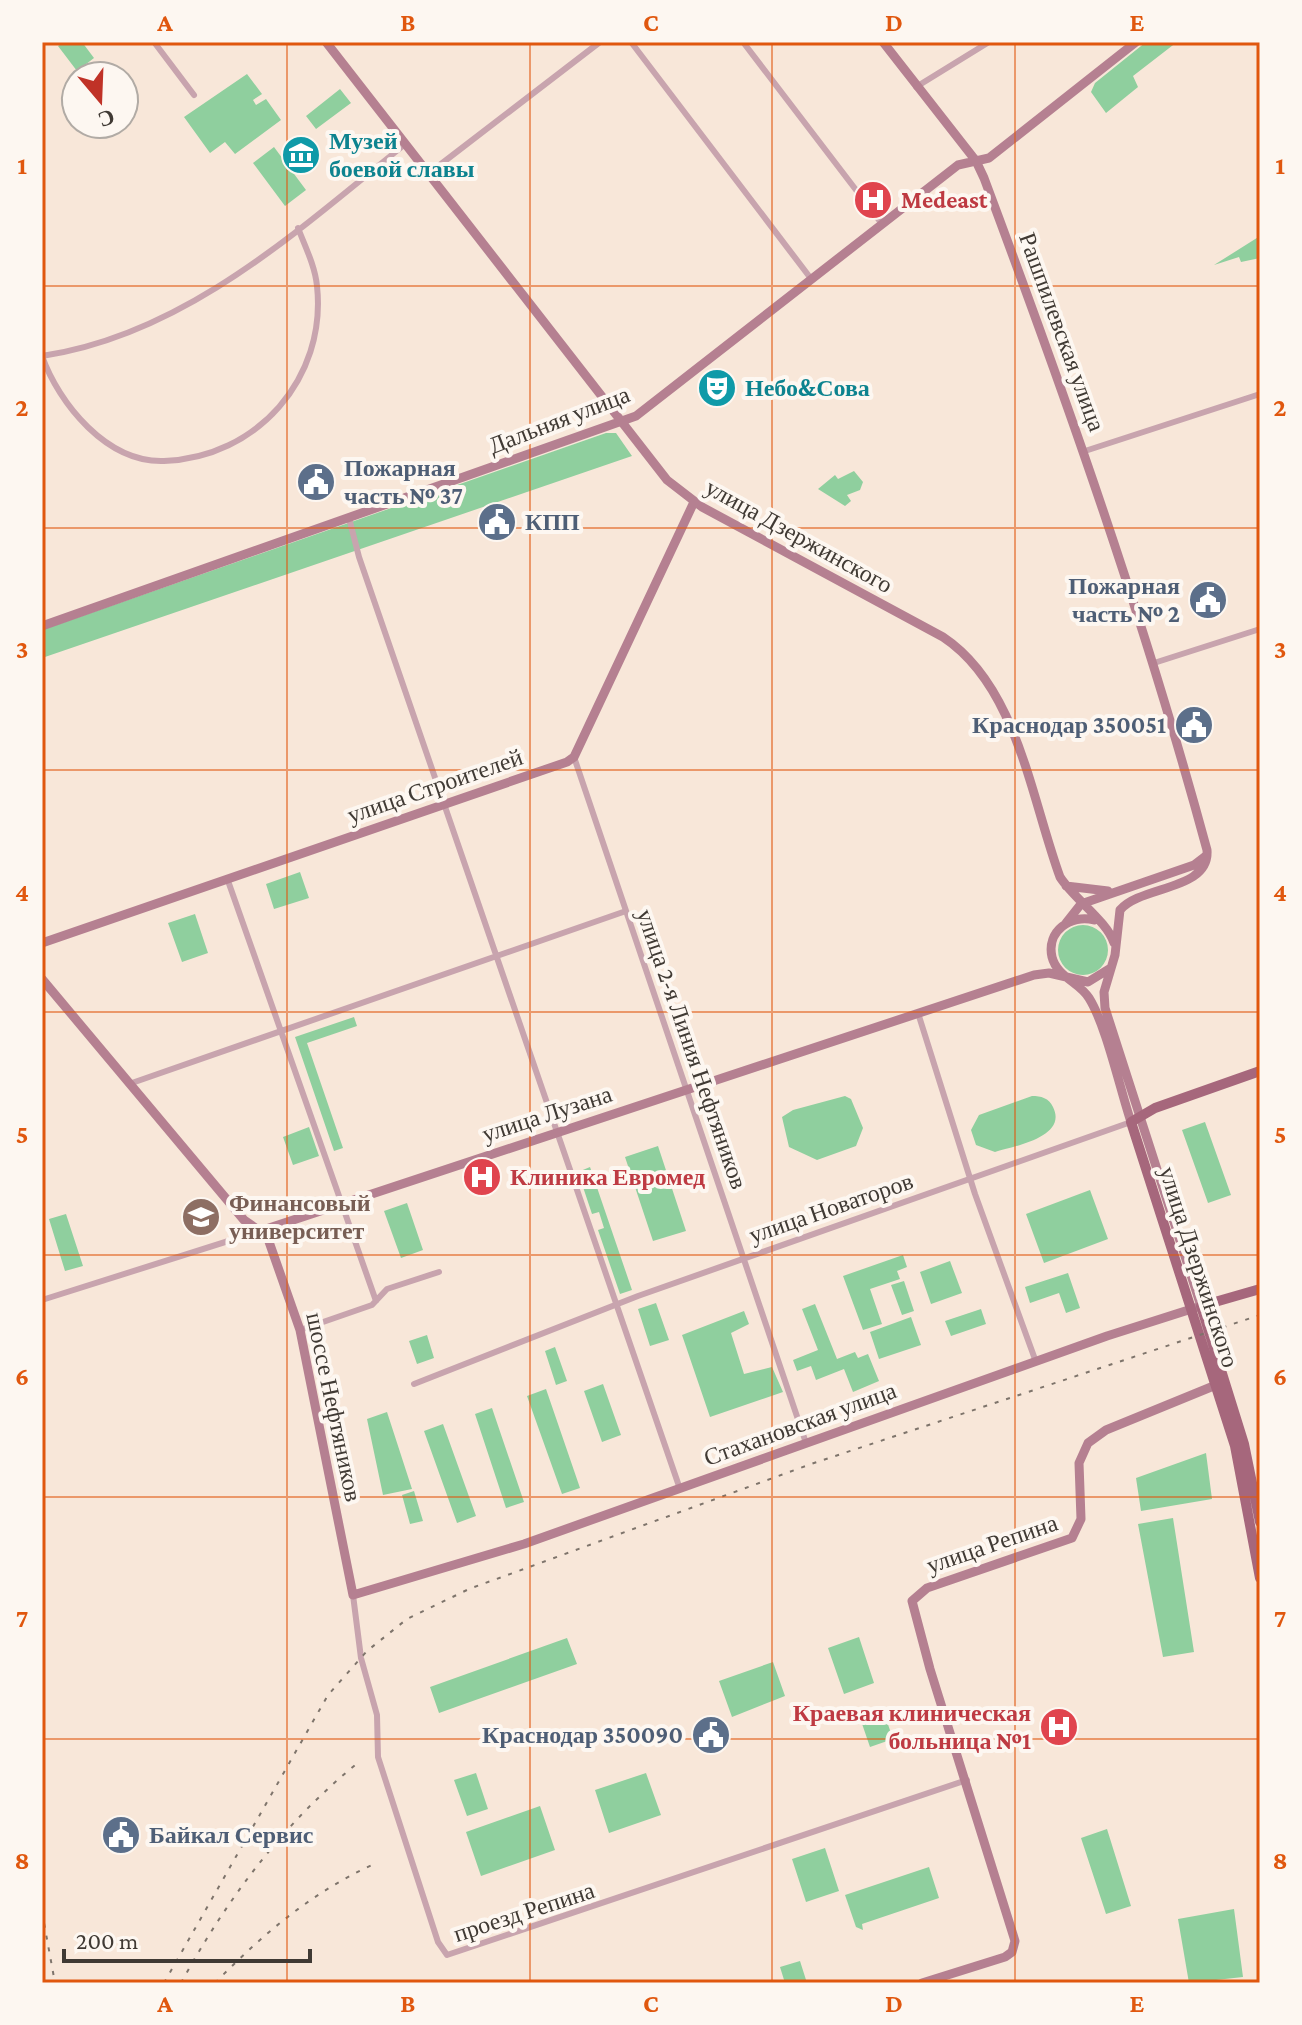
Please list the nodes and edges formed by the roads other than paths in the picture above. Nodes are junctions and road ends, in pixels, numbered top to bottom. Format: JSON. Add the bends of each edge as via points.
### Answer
{"nodes":[{"id":1,"x":154,"y":42,"type":"edge"},
{"id":2,"x":326,"y":42,"type":"edge"},
{"id":3,"x":600,"y":42,"type":"edge"},
{"id":4,"x":631,"y":42,"type":"edge"},
{"id":5,"x":743,"y":42,"type":"edge"},
{"id":6,"x":883,"y":42,"type":"edge"},
{"id":7,"x":989,"y":42,"type":"edge"},
{"id":8,"x":1136,"y":42,"type":"edge"},
{"id":9,"x":916,"y":87,"type":"junction"},
{"id":10,"x":194,"y":95,"type":"dead end"},
{"id":11,"x":404,"y":145,"type":"junction"},
{"id":12,"x":976,"y":161,"type":"junction"},
{"id":13,"x":428,"y":174,"type":"junction"},
{"id":14,"x":882,"y":224,"type":"junction"},
{"id":15,"x":298,"y":228,"type":"junction"},
{"id":16,"x":812,"y":280,"type":"junction"},
{"id":17,"x":42,"y":356,"type":"edge"},
{"id":18,"x":1260,"y":394,"type":"edge"},
{"id":19,"x":621,"y":422,"type":"junction"},
{"id":20,"x":1085,"y":451,"type":"junction"},
{"id":21,"x":694,"y":502,"type":"junction"},
{"id":22,"x":349,"y":518,"type":"junction"},
{"id":23,"x":42,"y":626,"type":"edge"},
{"id":24,"x":1260,"y":629,"type":"edge"},
{"id":25,"x":1154,"y":663,"type":"junction"},
{"id":26,"x":574,"y":757,"type":"junction"},
{"id":27,"x":445,"y":804,"type":"junction"},
{"id":28,"x":1207,"y":855,"type":"junction"},
{"id":29,"x":227,"y":878,"type":"junction"},
{"id":30,"x":1066,"y":886,"type":"junction"},
{"id":31,"x":1119,"y":890,"type":"junction"},
{"id":32,"x":1081,"y":904,"type":"junction"},
{"id":33,"x":626,"y":911,"type":"junction"},
{"id":34,"x":1097,"y":922,"type":"junction"},
{"id":35,"x":1064,"y":925,"type":"junction"},
{"id":36,"x":42,"y":943,"type":"edge"},
{"id":37,"x":1115,"y":946,"type":"junction"},
{"id":38,"x":497,"y":957,"type":"junction"},
{"id":39,"x":1112,"y":964,"type":"junction"},
{"id":40,"x":1068,"y":978,"type":"junction"},
{"id":41,"x":42,"y":979,"type":"edge"},
{"id":42,"x":918,"y":1012,"type":"junction"},
{"id":43,"x":279,"y":1032,"type":"junction"},
{"id":44,"x":1260,"y":1071,"type":"edge"},
{"id":45,"x":129,"y":1084,"type":"junction"},
{"id":46,"x":687,"y":1089,"type":"junction"},
{"id":47,"x":1135,"y":1118,"type":"junction"},
{"id":48,"x":558,"y":1131,"type":"junction"},
{"id":49,"x":971,"y":1180,"type":"junction"},
{"id":50,"x":341,"y":1204,"type":"junction"},
{"id":51,"x":260,"y":1231,"type":"junction"},
{"id":52,"x":746,"y":1259,"type":"junction"},
{"id":53,"x":439,"y":1272,"type":"dead end"},
{"id":54,"x":1260,"y":1289,"type":"edge"},
{"id":55,"x":42,"y":1300,"type":"edge"},
{"id":56,"x":376,"y":1301,"type":"junction"},
{"id":57,"x":616,"y":1304,"type":"junction"},
{"id":58,"x":1197,"y":1307,"type":"junction"},
{"id":59,"x":300,"y":1330,"type":"junction"},
{"id":60,"x":1036,"y":1362,"type":"junction"},
{"id":61,"x":414,"y":1384,"type":"dead end"},
{"id":62,"x":1216,"y":1385,"type":"junction"},
{"id":63,"x":806,"y":1443,"type":"junction"},
{"id":64,"x":680,"y":1489,"type":"junction"},
{"id":65,"x":1260,"y":1522,"type":"edge"},
{"id":66,"x":1260,"y":1578,"type":"edge"},
{"id":67,"x":353,"y":1595,"type":"junction"},
{"id":68,"x":967,"y":1780,"type":"junction"},
{"id":69,"x":922,"y":1983,"type":"edge"}],
"edges":[{"from":1,"to":10,"type":"street"},
{"from":2,"to":11,"type":"street","name":"улица Дзержинского"},
{"from":3,"to":13,"type":"street"},
{"from":4,"to":16,"type":"street"},
{"from":5,"to":14,"type":"street"},
{"from":6,"to":9,"type":"street","name":"Рашпилевская улица"},
{"from":7,"to":9,"type":"street"},
{"from":8,"to":12,"type":"street","name":"Дальняя улица","via":[[989,158]]},
{"from":9,"to":12,"type":"street","name":"Рашпилевская улица"},
{"from":11,"to":13,"type":"street","name":"улица Дзержинского"},
{"from":11,"to":15,"type":"street"},
{"from":12,"to":14,"type":"street","name":"Дальняя улица","via":[[958,165]]},
{"from":12,"to":20,"type":"street","name":"Рашпилевская улица"},
{"from":13,"to":19,"type":"street","name":"улица Дзержинского"},
{"from":14,"to":16,"type":"street","name":"Дальняя улица"},
{"from":15,"to":17,"type":"street","via":[[231,278],[132,334]]},
{"from":15,"to":17,"type":"street","via":[[317,285],[311,352],[291,395],[265,422],[237,440],[186,457],[142,458],[82,423],[50,380]]},
{"from":16,"to":19,"type":"street","name":"Дальняя улица","via":[[636,416]]},
{"from":18,"to":20,"type":"street"},
{"from":19,"to":21,"type":"street","name":"улица Дзержинского","via":[[667,480]]},
{"from":19,"to":22,"type":"street","name":"Дальняя улица"},
{"from":20,"to":25,"type":"street","name":"Рашпилевская улица"},
{"from":21,"to":26,"type":"street"},
{"from":21,"to":30,"type":"street","name":"улица Дзержинского","via":[[943,637],[976,663],[1000,700]]},
{"from":22,"to":23,"type":"street","name":"Дальняя улица"},
{"from":22,"to":27,"type":"street"},
{"from":24,"to":25,"type":"street"},
{"from":25,"to":28,"type":"street","name":"Рашпилевская улица"},
{"from":26,"to":27,"type":"street","name":"улица Строителей"},
{"from":26,"to":33,"type":"street","name":"улица 2-я Линия Нефтяников"},
{"from":27,"to":29,"type":"street","name":"улица Строителей"},
{"from":27,"to":38,"type":"street"},
{"from":28,"to":31,"type":"street","via":[[1194,865]]},
{"from":28,"to":37,"type":"street","via":[[1199,873],[1125,905],[1117,917]]},
{"from":29,"to":36,"type":"street","name":"улица Строителей"},
{"from":29,"to":43,"type":"street"},
{"from":30,"to":31,"type":"street"},
{"from":30,"to":32,"type":"street","name":"улица Дзержинского"},
{"from":31,"to":32,"type":"street"},
{"from":32,"to":34,"type":"street","name":"улица Дзержинского"},
{"from":32,"to":35,"type":"street"},
{"from":33,"to":38,"type":"street"},
{"from":33,"to":46,"type":"street","name":"улица 2-я Линия Нефтяников"},
{"from":34,"to":35,"type":"street","via":[[1079,919]]},
{"from":34,"to":37,"type":"street","name":"улица Дзержинского"},
{"from":35,"to":40,"type":"street","name":"улица Дзержинского","via":[[1053,939],[1052,955]]},
{"from":37,"to":39,"type":"street","name":"улица Дзержинского"},
{"from":38,"to":43,"type":"street"},
{"from":38,"to":48,"type":"street"},
{"from":39,"to":40,"type":"street","via":[[1094,980]]},
{"from":39,"to":47,"type":"street","name":"улица Дзержинского","via":[[1105,1008]]},
{"from":40,"to":42,"type":"street","name":"улица Лузана","via":[[1034,975]]},
{"from":40,"to":47,"type":"street","name":"улица Дзержинского","via":[[1089,998]]},
{"from":41,"to":45,"type":"street","name":"шоссе Нефтяников"},
{"from":42,"to":46,"type":"street","name":"улица Лузана"},
{"from":42,"to":49,"type":"street"},
{"from":43,"to":45,"type":"street"},
{"from":43,"to":50,"type":"street"},
{"from":44,"to":47,"type":"main road","name":"улица Новаторов"},
{"from":45,"to":51,"type":"street","name":"шоссе Нефтяников","via":[[244,1220]]},
{"from":46,"to":48,"type":"street","name":"улица Лузана"},
{"from":46,"to":52,"type":"street","name":"улица 2-я Линия Нефтяников"},
{"from":47,"to":49,"type":"street","name":"улица Новаторов"},
{"from":47,"to":58,"type":"main road","name":"улица Дзержинского"},
{"from":48,"to":50,"type":"street","name":"улица Лузана"},
{"from":48,"to":57,"type":"street"},
{"from":49,"to":52,"type":"street","name":"улица Новаторов"},
{"from":49,"to":60,"type":"street"},
{"from":50,"to":51,"type":"street","name":"улица Лузана"},
{"from":50,"to":56,"type":"street"},
{"from":51,"to":55,"type":"street","name":"улица Лузана"},
{"from":51,"to":59,"type":"street","name":"шоссе Нефтяников","via":[[267,1236]]},
{"from":52,"to":57,"type":"street","name":"улица Новаторов"},
{"from":52,"to":63,"type":"street","name":"улица 2-я Линия Нефтяников"},
{"from":53,"to":56,"type":"street","via":[[387,1289]]},
{"from":54,"to":58,"type":"main road","name":"Стахановская улица"},
{"from":56,"to":59,"type":"street"},
{"from":57,"to":61,"type":"street","name":"улица Новаторов"},
{"from":57,"to":64,"type":"street"},
{"from":58,"to":60,"type":"street","name":"Стахановская улица"},
{"from":58,"to":62,"type":"main road","name":"улица Дзержинского"},
{"from":58,"to":65,"type":"main road","name":"улица Дзержинского","via":[[1244,1444]]},
{"from":59,"to":67,"type":"street","name":"шоссе Нефтяников"},
{"from":60,"to":63,"type":"street","name":"Стахановская улица"},
{"from":62,"to":66,"type":"main road","name":"улица Дзержинского","via":[[1235,1446]]},
{"from":62,"to":68,"type":"street","name":"улица Репина","via":[[1106,1430],[1088,1443],[1079,1463],[1081,1519],[1072,1538],[927,1588],[912,1601]]},
{"from":63,"to":64,"type":"street","name":"Стахановская улица"},
{"from":64,"to":67,"type":"street","name":"Стахановская улица","via":[[524,1544]]},
{"from":67,"to":68,"type":"street","name":"проезд Репина","via":[[361,1658],[377,1715],[378,1757],[438,1942],[447,1955]]},
{"from":68,"to":69,"type":"street","name":"улица Репина","via":[[1015,1945],[1005,1957]]}]}
